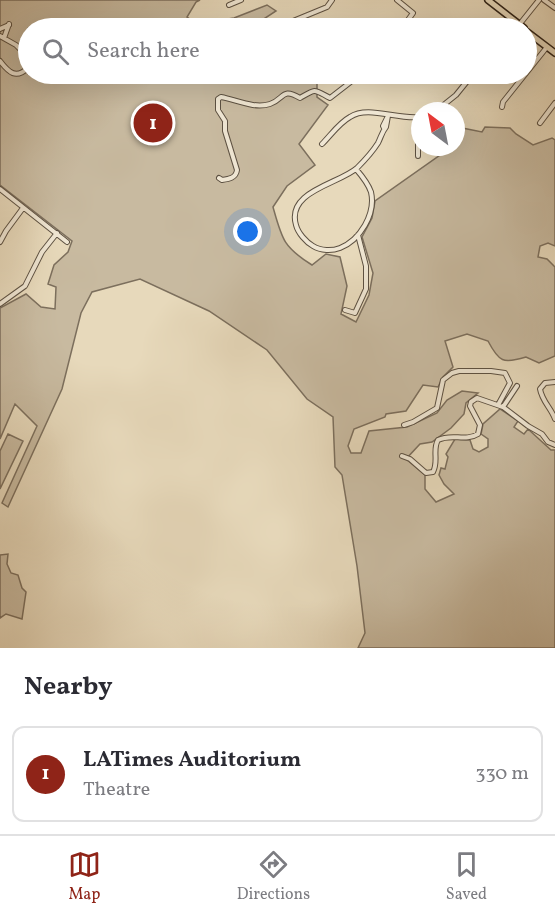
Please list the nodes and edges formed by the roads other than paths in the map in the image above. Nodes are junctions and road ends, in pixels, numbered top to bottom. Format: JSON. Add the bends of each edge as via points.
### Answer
{"nodes":[{"id":1,"x":241,"y":0,"type":"edge"},
{"id":2,"x":332,"y":0,"type":"edge"},
{"id":3,"x":398,"y":0,"type":"edge"},
{"id":4,"x":488,"y":0,"type":"edge"},
{"id":5,"x":539,"y":0,"type":"edge"},
{"id":6,"x":544,"y":0,"type":"edge"},
{"id":7,"x":229,"y":5,"type":"dead end"},
{"id":8,"x":555,"y":8,"type":"edge"},
{"id":9,"x":300,"y":18,"type":"edge"},
{"id":10,"x":410,"y":18,"type":"edge"},
{"id":11,"x":511,"y":18,"type":"edge"},
{"id":12,"x":527,"y":18,"type":"edge"},
{"id":13,"x":0,"y":29,"type":"edge"},
{"id":14,"x":2,"y":37,"type":"edge"},
{"id":15,"x":537,"y":39,"type":"edge"},
{"id":16,"x":18,"y":47,"type":"edge"},
{"id":17,"x":547,"y":47,"type":"junction"},
{"id":18,"x":555,"y":51,"type":"edge"},
{"id":19,"x":537,"y":60,"type":"edge"},
{"id":20,"x":0,"y":61,"type":"edge"},
{"id":21,"x":18,"y":74,"type":"edge"},
{"id":22,"x":348,"y":84,"type":"edge"},
{"id":23,"x":465,"y":84,"type":"edge"},
{"id":24,"x":517,"y":84,"type":"edge"},
{"id":25,"x":450,"y":102,"type":"edge"},
{"id":26,"x":555,"y":104,"type":"edge"},
{"id":27,"x":502,"y":107,"type":"dead end"},
{"id":28,"x":388,"y":116,"type":"junction"},
{"id":29,"x":411,"y":118,"type":"edge"},
{"id":30,"x":540,"y":123,"type":"dead end"},
{"id":31,"x":322,"y":144,"type":"dead end"},
{"id":32,"x":356,"y":169,"type":"junction"},
{"id":33,"x":219,"y":178,"type":"dead end"},
{"id":34,"x":0,"y":189,"type":"edge"},
{"id":35,"x":23,"y":208,"type":"junction"},
{"id":36,"x":57,"y":233,"type":"junction"},
{"id":37,"x":358,"y":235,"type":"junction"},
{"id":38,"x":0,"y":242,"type":"edge"},
{"id":39,"x":67,"y":242,"type":"dead end"},
{"id":40,"x":0,"y":304,"type":"edge"},
{"id":41,"x":345,"y":310,"type":"dead end"},
{"id":42,"x":555,"y":382,"type":"edge"},
{"id":43,"x":517,"y":386,"type":"dead end"},
{"id":44,"x":501,"y":406,"type":"junction"},
{"id":45,"x":555,"y":418,"type":"edge"},
{"id":46,"x":404,"y":425,"type":"dead end"},
{"id":47,"x":555,"y":445,"type":"edge"},
{"id":48,"x":402,"y":456,"type":"dead end"}],
"edges":[{"from":1,"to":7,"type":"street"},
{"from":2,"to":9,"type":"street","via":[[327,7]]},
{"from":3,"to":10,"type":"street","via":[[413,13]]},
{"from":4,"to":11,"type":"main road"},
{"from":5,"to":12,"type":"street"},
{"from":6,"to":8,"type":"street"},
{"from":13,"to":14,"type":"street","via":[[9,24]]},
{"from":14,"to":16,"type":"street"},
{"from":15,"to":17,"type":"main road"},
{"from":17,"to":18,"type":"main road"},
{"from":17,"to":19,"type":"street"},
{"from":20,"to":21,"type":"street","via":[[6,70]]},
{"from":22,"to":33,"type":"street","via":[[330,98],[310,90],[300,98],[283,94],[271,104],[248,105],[218,99],[237,170],[229,179]]},
{"from":23,"to":25,"type":"street"},
{"from":24,"to":27,"type":"street"},
{"from":26,"to":30,"type":"street"},
{"from":28,"to":29,"type":"street"},
{"from":28,"to":31,"type":"street","via":[[377,112],[355,114]]},
{"from":28,"to":32,"type":"street","via":[[378,143]]},
{"from":32,"to":37,"type":"street","via":[[372,195],[369,216]]},
{"from":32,"to":37,"type":"street","via":[[307,195],[298,203],[295,214],[298,230],[315,248],[340,248]]},
{"from":34,"to":35,"type":"street"},
{"from":35,"to":36,"type":"street"},
{"from":35,"to":38,"type":"street"},
{"from":36,"to":39,"type":"street"},
{"from":36,"to":40,"type":"street","via":[[42,252],[25,286]]},
{"from":37,"to":41,"type":"street","via":[[366,266],[366,289],[355,313]]},
{"from":42,"to":45,"type":"street","via":[[545,383],[540,389],[541,398]]},
{"from":43,"to":44,"type":"street"},
{"from":44,"to":46,"type":"street","via":[[510,383],[505,373],[454,371],[443,380],[437,408]]},
{"from":44,"to":47,"type":"street"},
{"from":44,"to":48,"type":"street","via":[[477,398],[471,402],[480,425],[478,434],[463,438],[451,435],[438,440],[433,472],[426,473]]}]}
